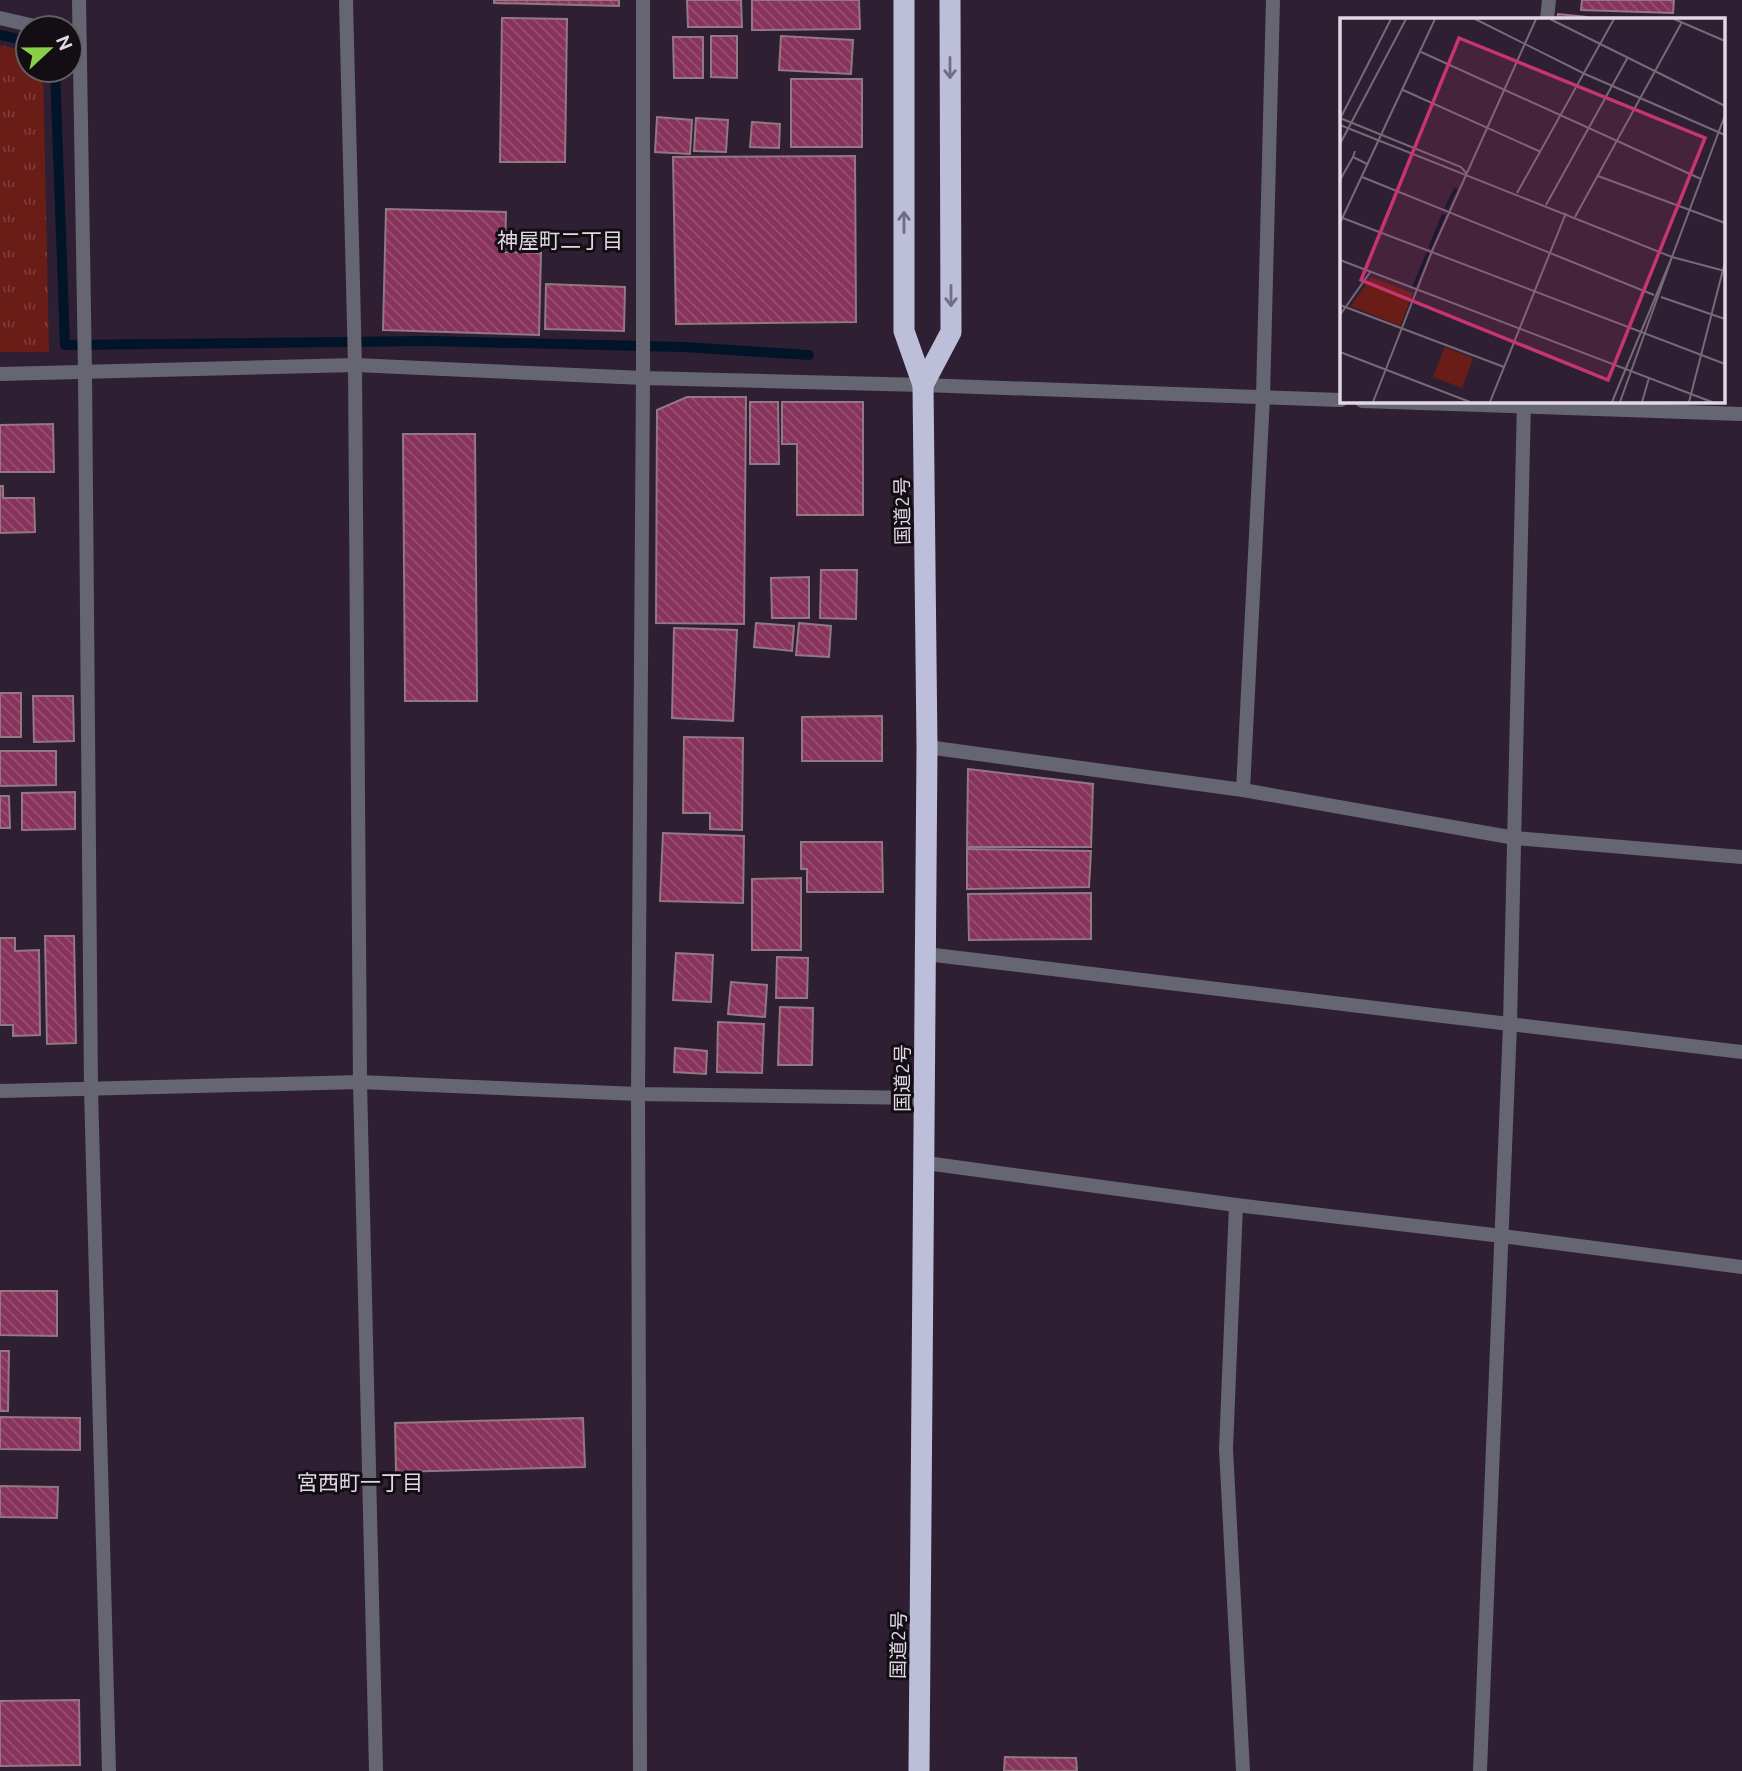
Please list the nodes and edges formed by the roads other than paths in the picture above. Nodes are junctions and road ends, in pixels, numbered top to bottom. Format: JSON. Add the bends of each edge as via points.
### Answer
{"nodes":[{"id":1,"x":346,"y":0,"type":"edge"},
{"id":2,"x":643,"y":0,"type":"edge"},
{"id":3,"x":904,"y":0,"type":"edge"},
{"id":4,"x":950,"y":0,"type":"edge"},
{"id":5,"x":1273,"y":0,"type":"edge"},
{"id":6,"x":1549,"y":0,"type":"edge"},
{"id":7,"x":1547,"y":18,"type":"edge"},
{"id":8,"x":76,"y":84,"type":"edge"},
{"id":9,"x":355,"y":365,"type":"junction"},
{"id":10,"x":85,"y":373,"type":"junction"},
{"id":11,"x":0,"y":374,"type":"edge"},
{"id":12,"x":643,"y":378,"type":"junction"},
{"id":13,"x":923,"y":385,"type":"junction"},
{"id":14,"x":1263,"y":397,"type":"junction"},
{"id":15,"x":1340,"y":400,"type":"edge"},
{"id":16,"x":1416,"y":402,"type":"edge"},
{"id":17,"x":1523,"y":404,"type":"edge"},
{"id":18,"x":1742,"y":414,"type":"edge"},
{"id":19,"x":927,"y":747,"type":"junction"},
{"id":20,"x":1243,"y":790,"type":"junction"},
{"id":21,"x":1515,"y":838,"type":"junction"},
{"id":22,"x":1742,"y":857,"type":"edge"},
{"id":23,"x":926,"y":954,"type":"junction"},
{"id":24,"x":1510,"y":1024,"type":"junction"},
{"id":25,"x":1742,"y":1052,"type":"edge"},
{"id":26,"x":360,"y":1082,"type":"junction"},
{"id":27,"x":91,"y":1089,"type":"junction"},
{"id":28,"x":0,"y":1091,"type":"edge"},
{"id":29,"x":638,"y":1094,"type":"junction"},
{"id":30,"x":924,"y":1098,"type":"junction"},
{"id":31,"x":926,"y":1163,"type":"junction"},
{"id":32,"x":1236,"y":1205,"type":"junction"},
{"id":33,"x":1502,"y":1236,"type":"junction"},
{"id":34,"x":1742,"y":1267,"type":"edge"},
{"id":35,"x":109,"y":1771,"type":"edge"},
{"id":36,"x":376,"y":1771,"type":"edge"},
{"id":37,"x":640,"y":1771,"type":"edge"},
{"id":38,"x":919,"y":1771,"type":"edge"},
{"id":39,"x":1244,"y":1771,"type":"edge"},
{"id":40,"x":1480,"y":1771,"type":"edge"}],
"edges":[{"from":1,"to":9,"type":"street"},
{"from":2,"to":12,"type":"street"},
{"from":13,"to":3,"type":"highway","name":"国道2号","one_way":true,"via":[[905,331]]},
{"from":4,"to":13,"type":"highway","name":"国道2号","one_way":true,"via":[[951,332]]},
{"from":5,"to":14,"type":"street"},
{"from":6,"to":7,"type":"street"},
{"from":8,"to":10,"type":"street"},
{"from":9,"to":10,"type":"street"},
{"from":9,"to":12,"type":"street"},
{"from":9,"to":26,"type":"street"},
{"from":10,"to":11,"type":"street"},
{"from":10,"to":27,"type":"street"},
{"from":12,"to":13,"type":"street"},
{"from":12,"to":29,"type":"street"},
{"from":13,"to":14,"type":"street"},
{"from":13,"to":19,"type":"highway","name":"国道2号"},
{"from":14,"to":15,"type":"street"},
{"from":14,"to":20,"type":"street"},
{"from":16,"to":17,"type":"street"},
{"from":17,"to":18,"type":"street"},
{"from":17,"to":21,"type":"street"},
{"from":19,"to":20,"type":"street"},
{"from":19,"to":23,"type":"highway","name":"国道2号"},
{"from":20,"to":21,"type":"street"},
{"from":21,"to":22,"type":"street"},
{"from":21,"to":24,"type":"street"},
{"from":23,"to":24,"type":"street"},
{"from":23,"to":30,"type":"highway","name":"国道2号"},
{"from":24,"to":25,"type":"street"},
{"from":24,"to":33,"type":"street"},
{"from":26,"to":27,"type":"street"},
{"from":26,"to":29,"type":"street"},
{"from":26,"to":36,"type":"street"},
{"from":27,"to":28,"type":"street"},
{"from":27,"to":35,"type":"street"},
{"from":29,"to":30,"type":"street"},
{"from":29,"to":37,"type":"street"},
{"from":30,"to":31,"type":"highway","name":"国道2号"},
{"from":31,"to":32,"type":"street"},
{"from":31,"to":38,"type":"highway","name":"国道2号"},
{"from":32,"to":33,"type":"street"},
{"from":32,"to":39,"type":"street","via":[[1226,1449]]},
{"from":33,"to":34,"type":"street"},
{"from":33,"to":40,"type":"street"}]}
